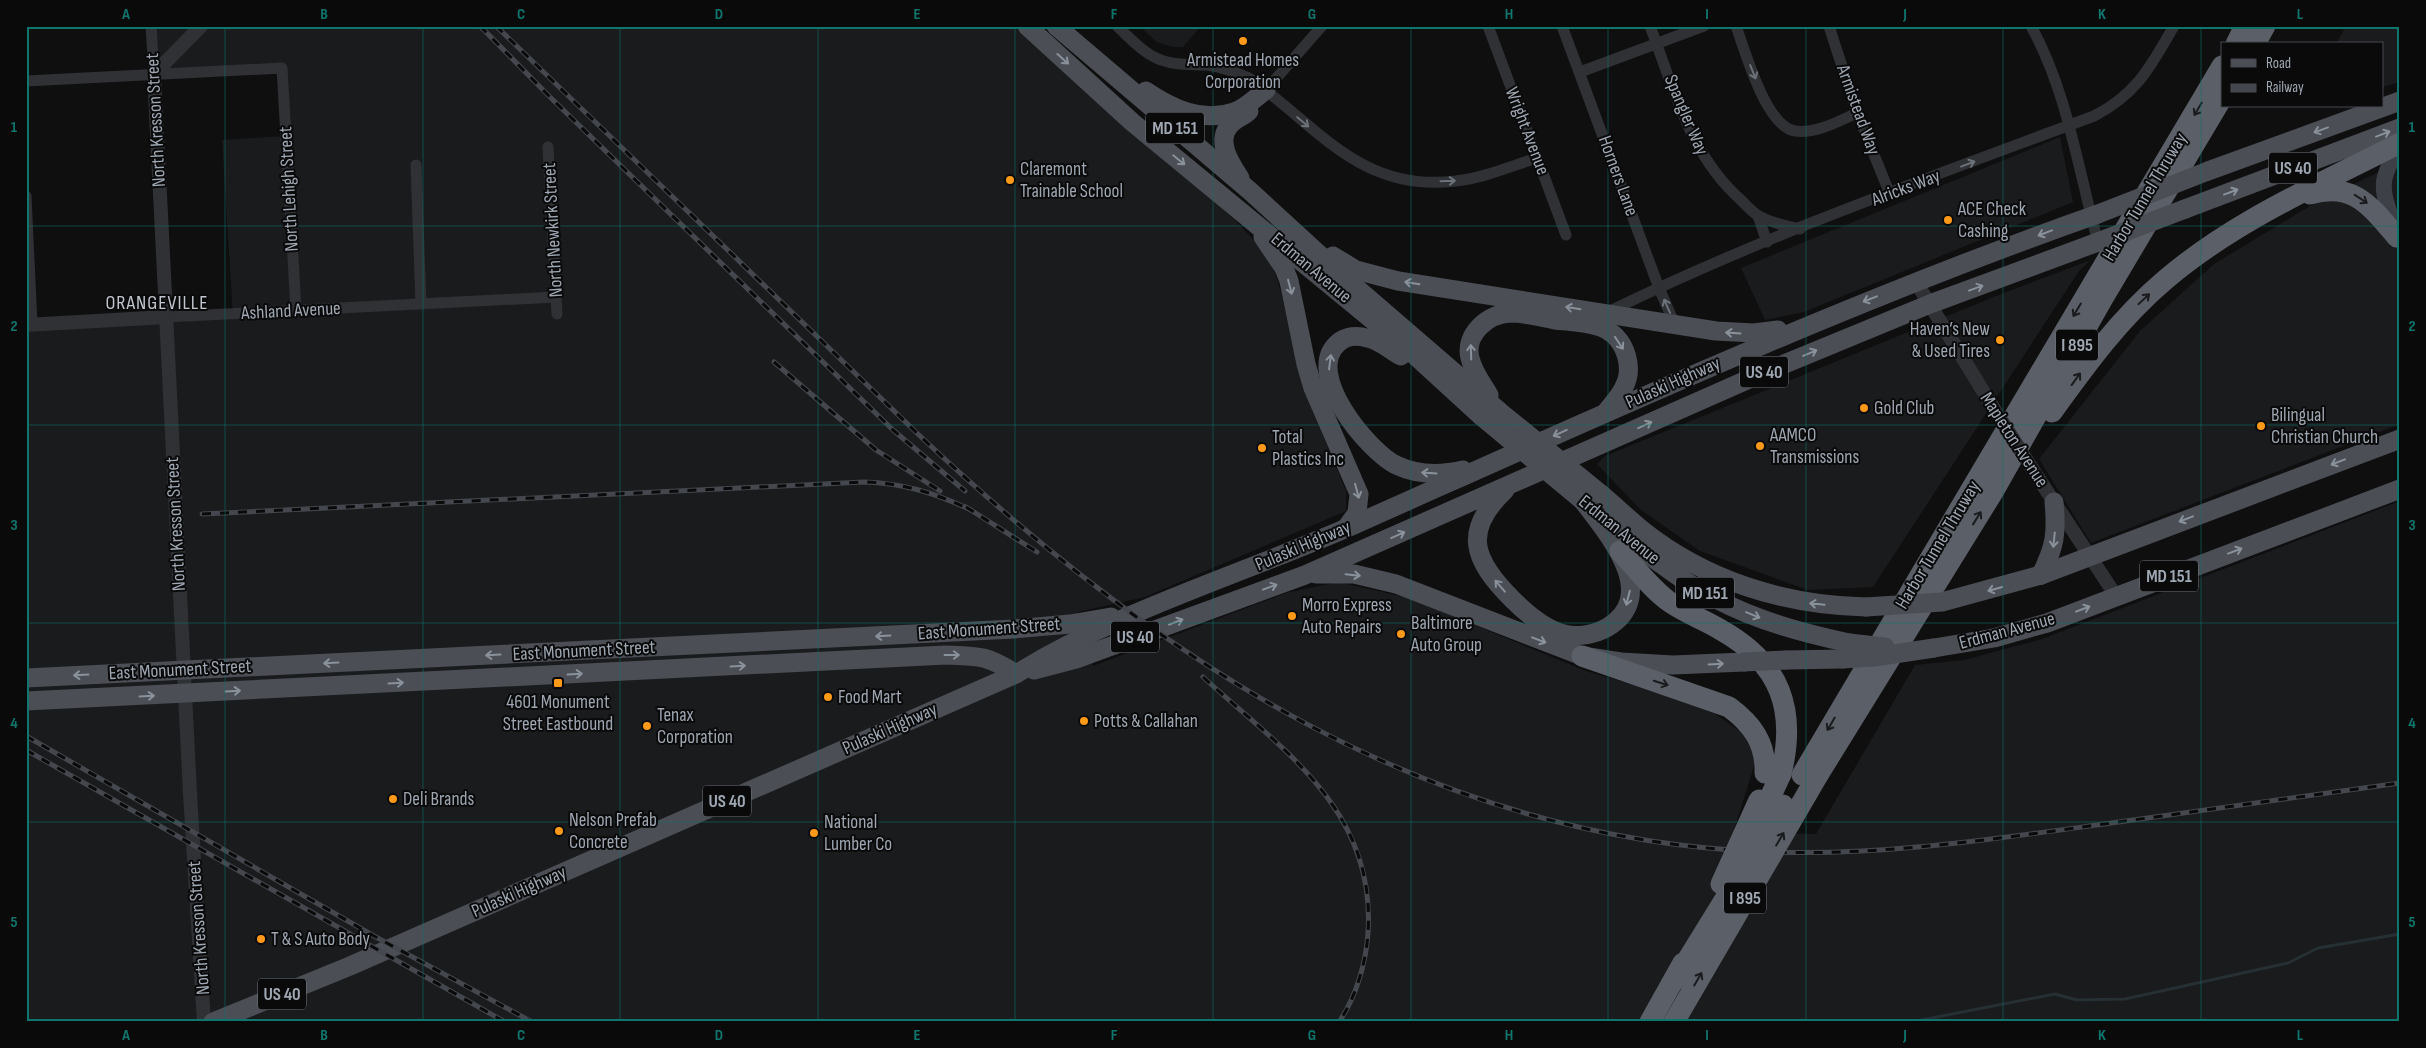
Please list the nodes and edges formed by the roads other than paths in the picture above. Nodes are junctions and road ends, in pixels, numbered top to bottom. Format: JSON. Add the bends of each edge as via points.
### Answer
{"nodes":[{"id":1,"x":151,"y":26,"type":"edge"},
{"id":2,"x":200,"y":26,"type":"edge"},
{"id":3,"x":1026,"y":26,"type":"edge"},
{"id":4,"x":1056,"y":26,"type":"edge"},
{"id":5,"x":1117,"y":26,"type":"edge"},
{"id":6,"x":1322,"y":26,"type":"edge"},
{"id":7,"x":1488,"y":26,"type":"edge"},
{"id":8,"x":1562,"y":26,"type":"edge"},
{"id":9,"x":1650,"y":26,"type":"edge"},
{"id":10,"x":1704,"y":26,"type":"edge"},
{"id":11,"x":1736,"y":26,"type":"edge"},
{"id":12,"x":1829,"y":26,"type":"edge"},
{"id":13,"x":2031,"y":26,"type":"edge"},
{"id":14,"x":2174,"y":26,"type":"edge"},
{"id":15,"x":2246,"y":26,"type":"edge"},
{"id":16,"x":2265,"y":26,"type":"edge"},
{"id":17,"x":2237,"y":42,"type":"edge"},
{"id":18,"x":2256,"y":42,"type":"edge"},
{"id":19,"x":1657,"y":44,"type":"junction"},
{"id":20,"x":1079,"y":46,"type":"junction"},
{"id":21,"x":2221,"y":68,"type":"edge"},
{"id":22,"x":1580,"y":72,"type":"junction"},
{"id":23,"x":154,"y":74,"type":"junction"},
{"id":24,"x":26,"y":81,"type":"edge"},
{"id":25,"x":1266,"y":90,"type":"junction"},
{"id":26,"x":2221,"y":100,"type":"edge"},
{"id":27,"x":2400,"y":101,"type":"edge"},
{"id":28,"x":2384,"y":107,"type":"edge"},
{"id":29,"x":2381,"y":108,"type":"edge"},
{"id":30,"x":1857,"y":113,"type":"junction"},
{"id":31,"x":2070,"y":125,"type":"junction"},
{"id":32,"x":2400,"y":128,"type":"edge"},
{"id":33,"x":2400,"y":144,"type":"edge"},
{"id":34,"x":548,"y":147,"type":"dead end"},
{"id":35,"x":1537,"y":158,"type":"junction"},
{"id":36,"x":416,"y":165,"type":"dead end"},
{"id":37,"x":1250,"y":191,"type":"junction"},
{"id":38,"x":1890,"y":194,"type":"junction"},
{"id":39,"x":26,"y":196,"type":"edge"},
{"id":40,"x":2266,"y":212,"type":"junction"},
{"id":41,"x":1248,"y":216,"type":"junction"},
{"id":42,"x":1758,"y":216,"type":"junction"},
{"id":43,"x":2094,"y":217,"type":"junction"},
{"id":44,"x":1800,"y":229,"type":"junction"},
{"id":45,"x":1293,"y":231,"type":"junction"},
{"id":46,"x":1566,"y":235,"type":"dead end"},
{"id":47,"x":2399,"y":240,"type":"edge"},
{"id":48,"x":1768,"y":242,"type":"junction"},
{"id":49,"x":2098,"y":242,"type":"junction"},
{"id":50,"x":1916,"y":282,"type":"junction"},
{"id":51,"x":1659,"y":288,"type":"junction"},
{"id":52,"x":556,"y":297,"type":"junction"},
{"id":53,"x":421,"y":304,"type":"junction"},
{"id":54,"x":1930,"y":304,"type":"junction"},
{"id":55,"x":296,"y":310,"type":"junction"},
{"id":56,"x":1607,"y":313,"type":"junction"},
{"id":57,"x":557,"y":314,"type":"dead end"},
{"id":58,"x":166,"y":317,"type":"junction"},
{"id":59,"x":29,"y":325,"type":"edge"},
{"id":60,"x":1675,"y":325,"type":"junction"},
{"id":61,"x":1799,"y":328,"type":"junction"},
{"id":62,"x":1698,"y":372,"type":"junction"},
{"id":63,"x":1709,"y":396,"type":"junction"},
{"id":64,"x":1499,"y":411,"type":"junction"},
{"id":65,"x":1605,"y":413,"type":"junction"},
{"id":66,"x":1481,"y":416,"type":"junction"},
{"id":67,"x":2400,"y":439,"type":"edge"},
{"id":68,"x":1494,"y":463,"type":"junction"},
{"id":69,"x":1512,"y":483,"type":"junction"},
{"id":70,"x":2400,"y":489,"type":"edge"},
{"id":71,"x":1992,"y":492,"type":"junction"},
{"id":72,"x":1583,"y":501,"type":"junction"},
{"id":73,"x":2054,"y":502,"type":"junction"},
{"id":74,"x":1346,"y":528,"type":"junction"},
{"id":75,"x":1620,"y":552,"type":"junction"},
{"id":76,"x":2090,"y":556,"type":"junction"},
{"id":77,"x":1305,"y":575,"type":"junction"},
{"id":78,"x":2041,"y":575,"type":"junction"},
{"id":79,"x":2116,"y":596,"type":"junction"},
{"id":80,"x":1141,"y":612,"type":"junction"},
{"id":81,"x":1846,"y":651,"type":"junction"},
{"id":82,"x":1582,"y":656,"type":"junction"},
{"id":83,"x":184,"y":670,"type":"junction"},
{"id":84,"x":1016,"y":674,"type":"junction"},
{"id":85,"x":26,"y":678,"type":"edge"},
{"id":86,"x":185,"y":694,"type":"junction"},
{"id":87,"x":26,"y":701,"type":"edge"},
{"id":88,"x":1791,"y":774,"type":"junction"},
{"id":89,"x":1675,"y":980,"type":"junction"},
{"id":90,"x":204,"y":1022,"type":"edge"},
{"id":91,"x":213,"y":1022,"type":"edge"},
{"id":92,"x":1650,"y":1022,"type":"edge"},
{"id":93,"x":1674,"y":1022,"type":"edge"}],
"edges":[{"from":1,"to":23,"type":"street","name":"North Kresson Street"},
{"from":2,"to":23,"type":"street"},
{"from":3,"to":41,"type":"main road","name":"Erdman Avenue","number":"MD 151","one_way":true,"via":[[1132,122]]},
{"from":4,"to":20,"type":"main road","name":"Erdman Avenue","number":"MD 151"},
{"from":5,"to":25,"type":"street","via":[[1160,60],[1233,71]]},
{"from":6,"to":25,"type":"street"},
{"from":7,"to":35,"type":"street","name":"Wright Avenue"},
{"from":8,"to":22,"type":"street","name":"Horners Lane"},
{"from":9,"to":19,"type":"street","name":"Spangler Way"},
{"from":10,"to":19,"type":"street"},
{"from":11,"to":30,"type":"street","one_way":true,"via":[[1774,118],[1785,128],[1813,130]]},
{"from":12,"to":30,"type":"street","name":"Armistead Way"},
{"from":13,"to":31,"type":"street"},
{"from":14,"to":31,"type":"street","name":"Alricks Way","via":[[2135,88],[2105,111]]},
{"from":15,"to":17,"type":"highway"},
{"from":16,"to":18,"type":"highway"},
{"from":19,"to":22,"type":"street"},
{"from":19,"to":42,"type":"street","name":"Spangler Way","via":[[1697,147],[1723,184]]},
{"from":20,"to":25,"type":"main road","via":[[1157,98],[1192,114],[1235,112]]},
{"from":20,"to":37,"type":"main road","name":"Erdman Avenue","number":"MD 151"},
{"from":21,"to":88,"type":"highway","name":"Harbor Tunnel Thruway","number":"I 895","one_way":true},
{"from":22,"to":51,"type":"street","name":"Horners Lane"},
{"from":23,"to":24,"type":"street"},
{"from":23,"to":55,"type":"street","name":"North Lehigh Street","via":[[282,68]]},
{"from":23,"to":58,"type":"street","name":"North Kresson Street"},
{"from":25,"to":35,"type":"street","one_way":true,"via":[[1347,157],[1391,177],[1413,181],[1456,181]]},
{"from":25,"to":37,"type":"main road","via":[[1246,115],[1229,125],[1224,137],[1227,154]]},
{"from":26,"to":71,"type":"highway","name":"Harbor Tunnel Thruway","number":"I 895"},
{"from":27,"to":28,"type":"main road","name":"Pulaski Highway","number":"US 40","one_way":true,"bridge":true},
{"from":29,"to":43,"type":"main road","name":"Pulaski Highway","number":"US 40","one_way":true,"bridge":true},
{"from":30,"to":38,"type":"street","name":"Armistead Way"},
{"from":38,"to":31,"type":"street","name":"Alricks Way","one_way":true},
{"from":31,"to":43,"type":"street"},
{"from":49,"to":32,"type":"main road","name":"Pulaski Highway","number":"US 40","one_way":true,"bridge":true},
{"from":33,"to":40,"type":"highway"},
{"from":33,"to":47,"type":"main road","via":[[2384,175],[2383,186]]},
{"from":34,"to":52,"type":"street","name":"North Newkirk Street"},
{"from":35,"to":46,"type":"street","name":"Wright Avenue"},
{"from":36,"to":53,"type":"street"},
{"from":37,"to":45,"type":"main road","name":"Erdman Avenue","number":"MD 151"},
{"from":38,"to":44,"type":"street","name":"Alricks Way"},
{"from":39,"to":59,"type":"street"},
{"from":40,"to":47,"type":"highway","one_way":true,"via":[[2322,190],[2347,192],[2369,205]]},
{"from":71,"to":40,"type":"highway","one_way":true,"via":[[2081,373],[2136,307],[2187,262]]},
{"from":41,"to":66,"type":"main road","name":"Erdman Avenue","number":"MD 151"},
{"from":41,"to":74,"type":"main road","one_way":true,"via":[[1286,274],[1306,364],[1359,494],[1357,513]]},
{"from":42,"to":44,"type":"street","name":"Spangler Way"},
{"from":42,"to":48,"type":"street","name":"Spangler Way"},
{"from":43,"to":49,"type":"street"},
{"from":43,"to":50,"type":"main road","name":"Pulaski Highway","number":"US 40","one_way":true},
{"from":44,"to":48,"type":"street","name":"Alricks Way"},
{"from":56,"to":45,"type":"main road","one_way":true,"via":[[1377,276],[1356,270]]},
{"from":45,"to":64,"type":"main road","name":"Erdman Avenue","number":"MD 151"},
{"from":48,"to":51,"type":"street","name":"Alricks Way"},
{"from":54,"to":49,"type":"main road","name":"Pulaski Highway","number":"US 40","one_way":true},
{"from":50,"to":54,"type":"street","name":"Mapleton Avenue"},
{"from":50,"to":61,"type":"main road","name":"Pulaski Highway","number":"US 40","one_way":true},
{"from":51,"to":56,"type":"street","name":"Alricks Way"},
{"from":60,"to":51,"type":"street","name":"Horners Lane","one_way":true},
{"from":52,"to":53,"type":"street","name":"Ashland Avenue"},
{"from":52,"to":57,"type":"street","name":"North Newkirk Street"},
{"from":53,"to":55,"type":"street","name":"Ashland Avenue"},
{"from":63,"to":54,"type":"main road","name":"Pulaski Highway","number":"US 40","one_way":true},
{"from":54,"to":73,"type":"street","name":"Mapleton Avenue","bridge":true},
{"from":55,"to":58,"type":"street","name":"Ashland Avenue"},
{"from":56,"to":60,"type":"main road"},
{"from":58,"to":59,"type":"street","name":"Ashland Avenue"},
{"from":58,"to":83,"type":"street","name":"North Kresson Street"},
{"from":61,"to":60,"type":"main road","one_way":true,"via":[[1754,334]]},
{"from":61,"to":62,"type":"main road","name":"Pulaski Highway","number":"US 40"},
{"from":62,"to":63,"type":"main road"},
{"from":62,"to":65,"type":"main road","name":"Pulaski Highway","number":"US 40"},
{"from":69,"to":63,"type":"main road","name":"Pulaski Highway","number":"US 40","one_way":true},
{"from":64,"to":65,"type":"main road","one_way":true,"via":[[1473,367],[1470,345],[1474,334],[1488,319],[1509,313],[1599,327],[1615,336],[1626,355],[1628,377]]},
{"from":78,"to":64,"type":"main road","name":"Erdman Avenue","number":"MD 151","one_way":true,"bridge":true,"via":[[1942,602],[1866,607],[1810,604],[1729,582],[1676,554],[1642,530]]},
{"from":65,"to":68,"type":"main road","name":"Pulaski Highway","number":"US 40","one_way":true},
{"from":68,"to":66,"type":"main road","one_way":true,"via":[[1450,473],[1430,473],[1397,465],[1382,456],[1357,431],[1337,399],[1329,370],[1332,352],[1343,340],[1370,338],[1403,357]]},
{"from":66,"to":72,"type":"main road","name":"Erdman Avenue","number":"MD 151","bridge":true},
{"from":67,"to":76,"type":"main road","name":"Erdman Avenue","number":"MD 151","one_way":true},
{"from":68,"to":74,"type":"main road","name":"Pulaski Highway","number":"US 40"},
{"from":75,"to":69,"type":"main road","one_way":true,"via":[[1630,578],[1630,593],[1628,604],[1613,623],[1603,630],[1578,636],[1566,635],[1543,625],[1502,589],[1488,572],[1478,551],[1482,518]]},
{"from":77,"to":69,"type":"main road","name":"Pulaski Highway","number":"US 40","one_way":true},
{"from":79,"to":70,"type":"main road","name":"Erdman Avenue","number":"MD 151","one_way":true},
{"from":88,"to":71,"type":"highway","name":"Harbor Tunnel Thruway","number":"I 895","one_way":true},
{"from":72,"to":75,"type":"main road"},
{"from":72,"to":81,"type":"main road","name":"Erdman Avenue","number":"MD 151","one_way":true,"via":[[1668,569],[1716,599]]},
{"from":73,"to":76,"type":"street","name":"Mapleton Avenue"},
{"from":73,"to":78,"type":"main road","one_way":true,"via":[[2054,547]]},
{"from":74,"to":80,"type":"main road","name":"Pulaski Highway","number":"US 40"},
{"from":75,"to":88,"type":"highway","via":[[1651,586],[1672,603],[1738,640],[1762,661],[1781,693],[1787,712]]},
{"from":76,"to":78,"type":"main road","name":"Erdman Avenue","number":"MD 151"},
{"from":76,"to":79,"type":"street","name":"Mapleton Avenue"},
{"from":77,"to":82,"type":"main road","one_way":true,"via":[[1354,574],[1396,584]]},
{"from":84,"to":77,"type":"main road","name":"Pulaski Highway","number":"US 40","one_way":true,"via":[[1076,659]]},
{"from":81,"to":79,"type":"main road","name":"Erdman Avenue","number":"MD 151","one_way":true,"bridge":true,"via":[[1960,645],[2019,632]]},
{"from":80,"to":83,"type":"main road","name":"East Monument Street","one_way":true,"via":[[1014,629]]},
{"from":80,"to":84,"type":"main road","name":"Pulaski Highway","number":"US 40","via":[[1072,642]]},
{"from":82,"to":81,"type":"main road","one_way":true,"bridge":true,"via":[[1673,665],[1786,660]]},
{"from":82,"to":88,"type":"highway","one_way":true,"via":[[1729,707],[1755,730],[1765,755]]},
{"from":83,"to":85,"type":"main road","name":"East Monument Street","one_way":true},
{"from":83,"to":86,"type":"street","name":"North Kresson Street"},
{"from":86,"to":84,"type":"main road","name":"East Monument Street","one_way":true,"via":[[946,655],[982,656]]},
{"from":84,"to":91,"type":"main road","name":"Pulaski Highway","number":"US 40","via":[[350,966]]},
{"from":87,"to":86,"type":"main road","name":"East Monument Street","one_way":true},
{"from":86,"to":90,"type":"street","name":"North Kresson Street"},
{"from":88,"to":89,"type":"highway","name":"Harbor Tunnel Thruway","number":"I 895","bridge":true},
{"from":88,"to":89,"type":"highway","bridge":true,"via":[[1719,887]]},
{"from":93,"to":88,"type":"highway","name":"Harbor Tunnel Thruway","number":"I 895","one_way":true,"bridge":true},
{"from":89,"to":92,"type":"highway","name":"Harbor Tunnel Thruway","number":"I 895"}]}
